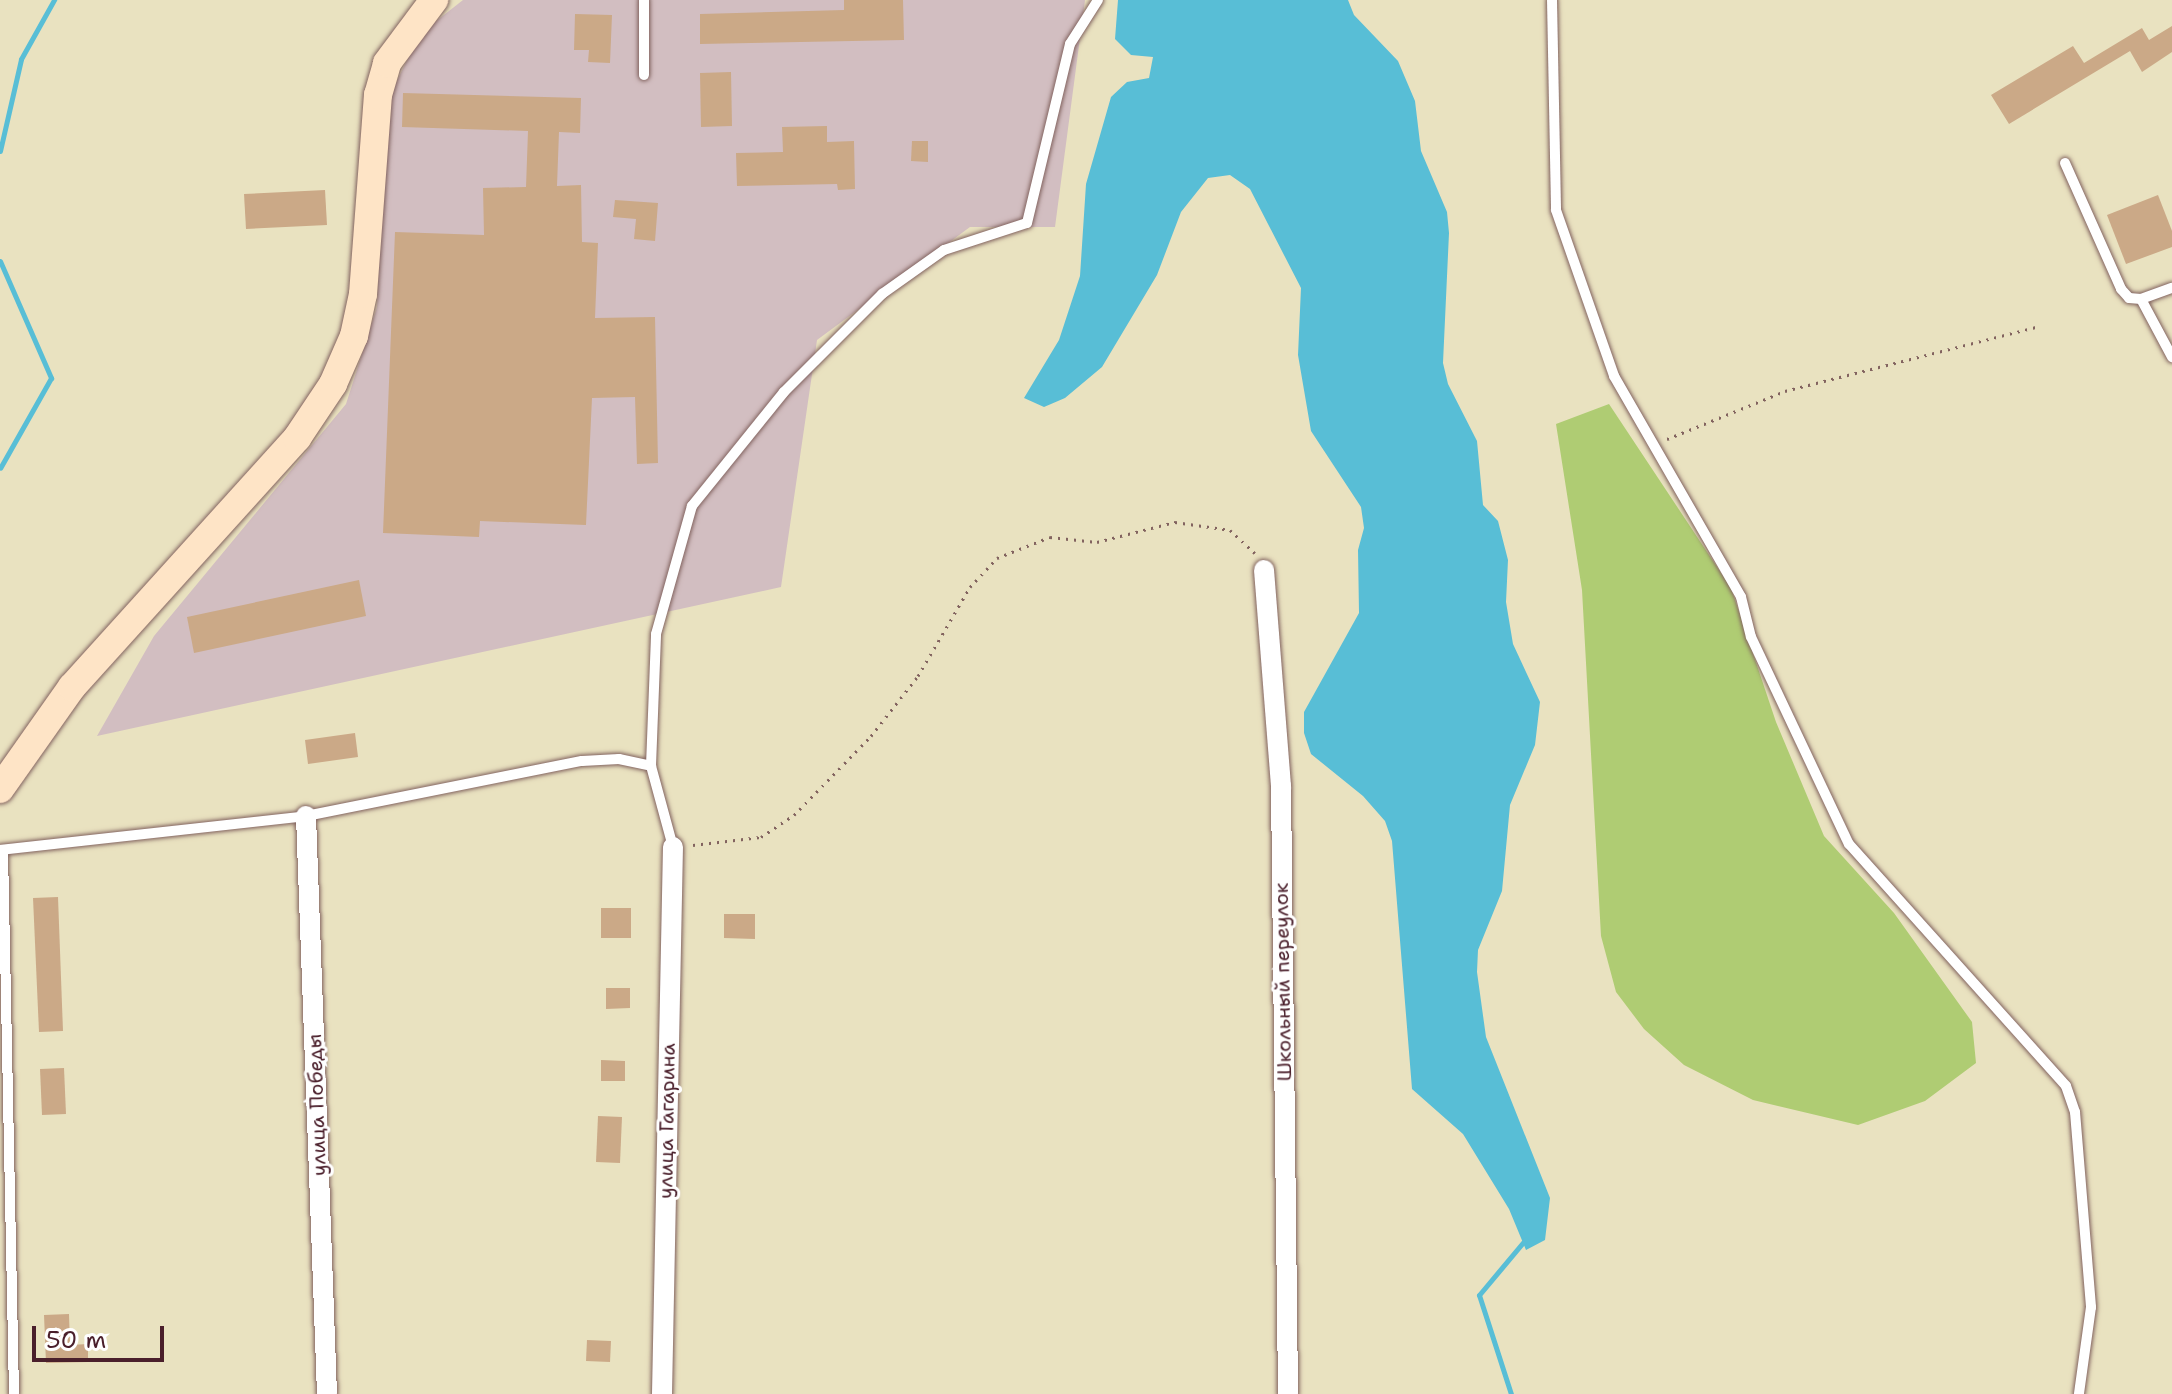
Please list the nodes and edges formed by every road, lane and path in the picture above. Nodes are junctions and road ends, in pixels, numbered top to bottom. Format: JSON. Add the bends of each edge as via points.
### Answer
{"nodes":[{"id":1,"x":434,"y":0,"type":"edge"},
{"id":2,"x":644,"y":0,"type":"edge"},
{"id":3,"x":1098,"y":0,"type":"edge"},
{"id":4,"x":1552,"y":0,"type":"edge"},
{"id":5,"x":644,"y":75,"type":"dead end"},
{"id":6,"x":2065,"y":163,"type":"dead end"},
{"id":7,"x":2172,"y":288,"type":"edge"},
{"id":8,"x":2141,"y":299,"type":"junction"},
{"id":9,"x":2037,"y":327,"type":"dead end"},
{"id":10,"x":2172,"y":357,"type":"edge"},
{"id":11,"x":1648,"y":442,"type":"junction"},
{"id":12,"x":1264,"y":570,"type":"joint"},
{"id":13,"x":651,"y":766,"type":"junction"},
{"id":14,"x":0,"y":789,"type":"edge"},
{"id":15,"x":306,"y":816,"type":"junction"},
{"id":16,"x":673,"y":847,"type":"junction"},
{"id":17,"x":2,"y":850,"type":"edge"},
{"id":18,"x":14,"y":1394,"type":"edge"},
{"id":19,"x":327,"y":1394,"type":"edge"},
{"id":20,"x":662,"y":1394,"type":"edge"},
{"id":21,"x":1288,"y":1394,"type":"edge"},
{"id":22,"x":2079,"y":1394,"type":"edge"}],
"edges":[{"from":1,"to":14,"type":"street","via":[[394,51],[378,95],[363,294],[354,336],[333,384],[297,438],[72,687]]},
{"from":2,"to":5,"type":"lane"},
{"from":3,"to":13,"type":"lane","via":[[1070,44],[1027,223],[944,250],[882,294],[784,392],[692,506],[656,634]]},
{"from":4,"to":11,"type":"lane","via":[[1556,210],[1614,376]]},
{"from":6,"to":8,"type":"lane","via":[[2121,289],[2129,298]]},
{"from":7,"to":8,"type":"lane"},
{"from":8,"to":10,"type":"lane"},
{"from":9,"to":11,"type":"path","via":[[1785,391]]},
{"from":11,"to":22,"type":"lane","via":[[1741,597],[1751,637],[1849,844],[2066,1086],[2075,1112],[2091,1307]]},
{"from":12,"to":16,"type":"path","via":[[1251,547],[1230,530],[1204,524],[1175,522],[1097,542],[1050,537],[1024,544],[997,558],[970,587],[918,676],[871,736],[794,815],[761,837]]},
{"from":12,"to":21,"type":"street","name":"Школьный переулок","via":[[1281,786]]},
{"from":13,"to":15,"type":"lane","via":[[619,759],[582,761]]},
{"from":13,"to":16,"type":"lane"},
{"from":15,"to":17,"type":"lane"},
{"from":15,"to":19,"type":"street","name":"улица Победы"},
{"from":16,"to":20,"type":"street","name":"улица Гагарина"},
{"from":17,"to":18,"type":"lane"}]}
